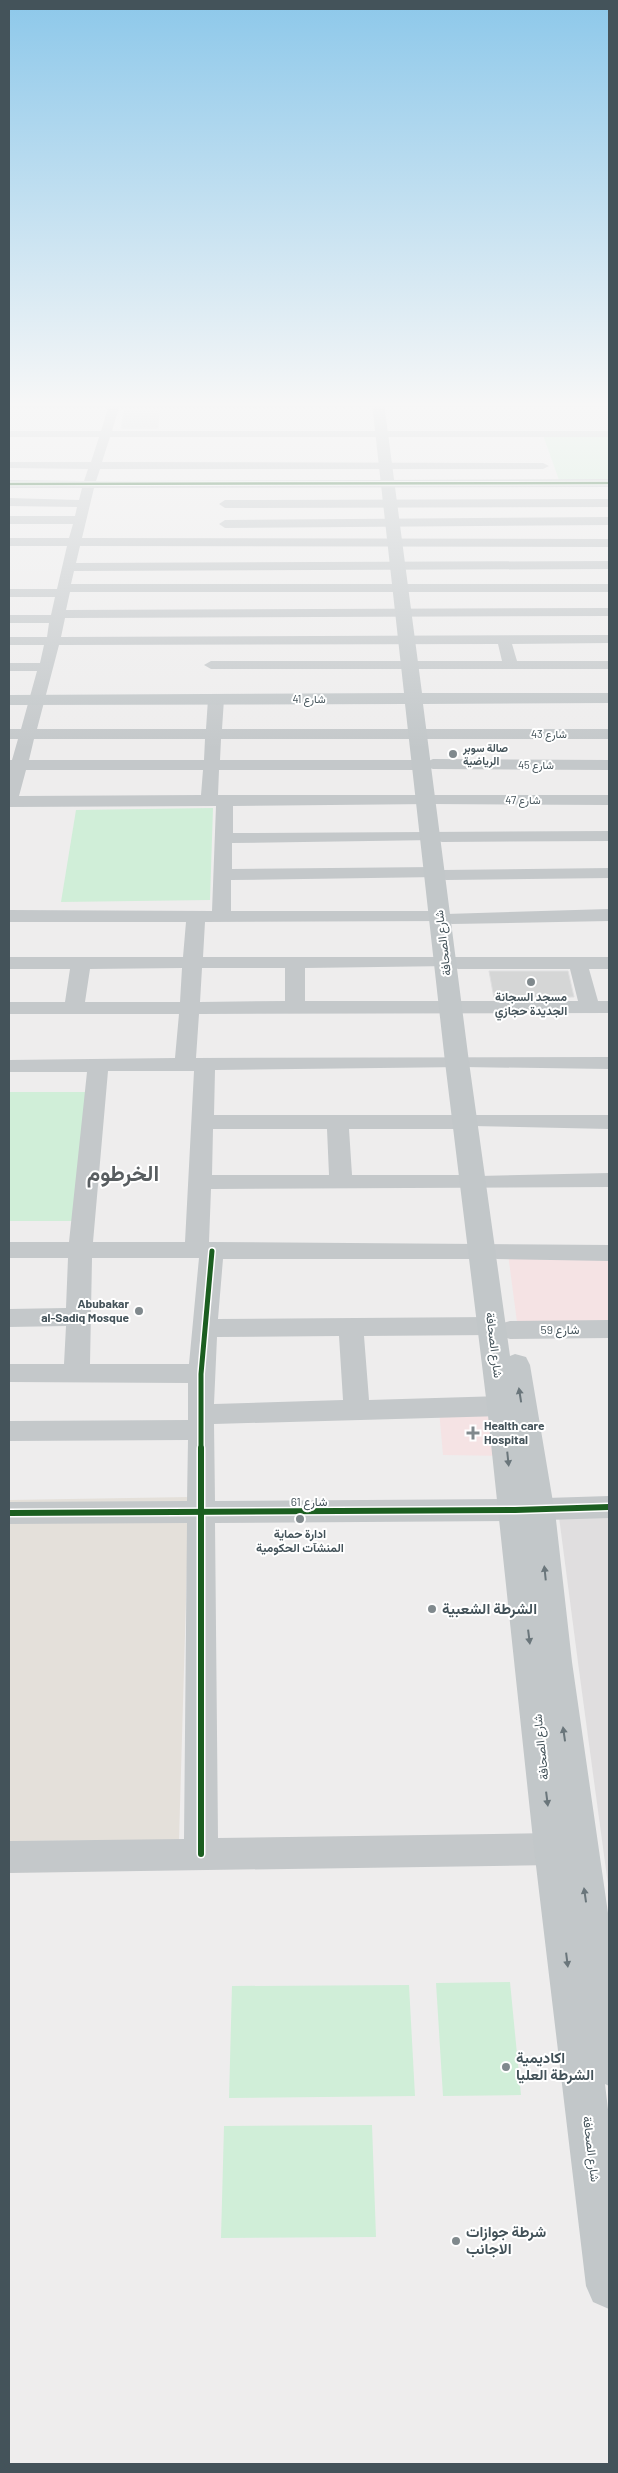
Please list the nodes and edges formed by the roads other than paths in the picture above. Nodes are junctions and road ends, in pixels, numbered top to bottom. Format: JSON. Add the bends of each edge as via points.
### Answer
{"nodes":[{"id":1,"x":225,"y":518,"type":"edge"},
{"id":2,"x":320,"y":518,"type":"edge"},
{"id":3,"x":350,"y":518,"type":"edge"},
{"id":4,"x":368,"y":518,"type":"edge"},
{"id":5,"x":386,"y":518,"type":"edge"},
{"id":6,"x":387,"y":518,"type":"edge"},
{"id":7,"x":389,"y":518,"type":"edge"},
{"id":8,"x":391,"y":518,"type":"edge"},
{"id":9,"x":392,"y":518,"type":"edge"},
{"id":10,"x":395,"y":518,"type":"edge"},
{"id":11,"x":398,"y":518,"type":"edge"},
{"id":12,"x":399,"y":518,"type":"edge"},
{"id":13,"x":400,"y":518,"type":"edge"},
{"id":14,"x":403,"y":518,"type":"edge"},
{"id":15,"x":405,"y":518,"type":"edge"},
{"id":16,"x":425,"y":518,"type":"edge"},
{"id":17,"x":503,"y":518,"type":"edge"},
{"id":18,"x":573,"y":518,"type":"edge"},
{"id":19,"x":10,"y":520,"type":"edge"},
{"id":20,"x":81,"y":520,"type":"joint"},
{"id":21,"x":609,"y":521,"type":"edge"},
{"id":22,"x":320,"y":522,"type":"junction"},
{"id":23,"x":575,"y":522,"type":"junction"},
{"id":24,"x":225,"y":524,"type":"junction"},
{"id":25,"x":9,"y":542,"type":"edge"},
{"id":26,"x":75,"y":542,"type":"junction"},
{"id":27,"x":221,"y":543,"type":"junction"},
{"id":28,"x":566,"y":543,"type":"junction"},
{"id":29,"x":584,"y":543,"type":"junction"},
{"id":30,"x":609,"y":543,"type":"edge"},
{"id":31,"x":246,"y":544,"type":"junction"},
{"id":32,"x":479,"y":565,"type":"junction"},
{"id":33,"x":518,"y":565,"type":"junction"},
{"id":34,"x":575,"y":565,"type":"junction"},
{"id":35,"x":609,"y":565,"type":"edge"},
{"id":36,"x":68,"y":566,"type":"junction"},
{"id":37,"x":248,"y":566,"type":"junction"},
{"id":38,"x":324,"y":566,"type":"junction"},
{"id":39,"x":182,"y":567,"type":"junction"},
{"id":40,"x":248,"y":588,"type":"junction"},
{"id":41,"x":321,"y":588,"type":"junction"},
{"id":42,"x":484,"y":588,"type":"junction"},
{"id":43,"x":524,"y":588,"type":"junction"},
{"id":44,"x":582,"y":588,"type":"junction"},
{"id":45,"x":609,"y":588,"type":"edge"},
{"id":46,"x":179,"y":589,"type":"junction"},
{"id":47,"x":63,"y":591,"type":"junction"},
{"id":48,"x":9,"y":593,"type":"edge"},
{"id":49,"x":591,"y":612,"type":"junction"},
{"id":50,"x":609,"y":612,"type":"edge"},
{"id":51,"x":135,"y":614,"type":"junction"},
{"id":52,"x":222,"y":614,"type":"junction"},
{"id":53,"x":248,"y":614,"type":"junction"},
{"id":54,"x":58,"y":616,"type":"junction"},
{"id":55,"x":9,"y":619,"type":"edge"},
{"id":56,"x":609,"y":639,"type":"edge"},
{"id":57,"x":220,"y":640,"type":"junction"},
{"id":58,"x":297,"y":640,"type":"junction"},
{"id":59,"x":333,"y":640,"type":"junction"},
{"id":60,"x":504,"y":640,"type":"junction"},
{"id":61,"x":9,"y":641,"type":"edge"},
{"id":62,"x":53,"y":641,"type":"junction"},
{"id":63,"x":130,"y":641,"type":"junction"},
{"id":64,"x":211,"y":665,"type":"junction"},
{"id":65,"x":296,"y":665,"type":"junction"},
{"id":66,"x":333,"y":665,"type":"junction"},
{"id":67,"x":511,"y":665,"type":"junction"},
{"id":68,"x":609,"y":665,"type":"edge"},
{"id":69,"x":9,"y":667,"type":"edge"},
{"id":70,"x":46,"y":667,"type":"junction"},
{"id":71,"x":609,"y":698,"type":"edge"},
{"id":72,"x":212,"y":699,"type":"junction"},
{"id":73,"x":419,"y":699,"type":"junction"},
{"id":74,"x":9,"y":700,"type":"edge"},
{"id":75,"x":37,"y":700,"type":"junction"},
{"id":76,"x":9,"y":734,"type":"edge"},
{"id":77,"x":27,"y":734,"type":"junction"},
{"id":78,"x":214,"y":734,"type":"junction"},
{"id":79,"x":423,"y":734,"type":"junction"},
{"id":80,"x":609,"y":734,"type":"edge"},
{"id":81,"x":121,"y":735,"type":"junction"},
{"id":82,"x":427,"y":764,"type":"junction"},
{"id":83,"x":14,"y":765,"type":"edge"},
{"id":84,"x":116,"y":765,"type":"junction"},
{"id":85,"x":211,"y":765,"type":"junction"},
{"id":86,"x":609,"y":765,"type":"edge"},
{"id":87,"x":431,"y":800,"type":"junction"},
{"id":88,"x":609,"y":800,"type":"edge"},
{"id":89,"x":9,"y":801,"type":"edge"},
{"id":90,"x":217,"y":801,"type":"junction"},
{"id":91,"x":609,"y":836,"type":"edge"},
{"id":92,"x":334,"y":837,"type":"junction"},
{"id":93,"x":436,"y":837,"type":"junction"},
{"id":94,"x":539,"y":837,"type":"junction"},
{"id":95,"x":222,"y":838,"type":"junction"},
{"id":96,"x":335,"y":873,"type":"junction"},
{"id":97,"x":609,"y":873,"type":"edge"},
{"id":98,"x":440,"y":874,"type":"junction"},
{"id":99,"x":548,"y":874,"type":"junction"},
{"id":100,"x":221,"y":875,"type":"junction"},
{"id":101,"x":609,"y":915,"type":"edge"},
{"id":102,"x":9,"y":916,"type":"edge"},
{"id":103,"x":196,"y":917,"type":"junction"},
{"id":104,"x":221,"y":917,"type":"junction"},
{"id":105,"x":446,"y":918,"type":"junction"},
{"id":106,"x":81,"y":962,"type":"junction"},
{"id":107,"x":194,"y":962,"type":"junction"},
{"id":108,"x":295,"y":962,"type":"junction"},
{"id":109,"x":451,"y":962,"type":"junction"},
{"id":110,"x":609,"y":962,"type":"edge"},
{"id":111,"x":9,"y":963,"type":"edge"},
{"id":112,"x":578,"y":963,"type":"junction"},
{"id":113,"x":9,"y":1008,"type":"edge"},
{"id":114,"x":74,"y":1008,"type":"junction"},
{"id":115,"x":189,"y":1008,"type":"junction"},
{"id":116,"x":295,"y":1008,"type":"junction"},
{"id":117,"x":457,"y":1008,"type":"junction"},
{"id":118,"x":600,"y":1008,"type":"edge"},
{"id":119,"x":463,"y":1062,"type":"junction"},
{"id":120,"x":609,"y":1062,"type":"edge"},
{"id":121,"x":195,"y":1064,"type":"junction"},
{"id":122,"x":98,"y":1065,"type":"junction"},
{"id":123,"x":9,"y":1066,"type":"edge"},
{"id":124,"x":204,"y":1122,"type":"junction"},
{"id":125,"x":338,"y":1122,"type":"junction"},
{"id":126,"x":471,"y":1122,"type":"junction"},
{"id":127,"x":609,"y":1122,"type":"edge"},
{"id":128,"x":609,"y":1180,"type":"edge"},
{"id":129,"x":201,"y":1182,"type":"junction"},
{"id":130,"x":341,"y":1182,"type":"junction"},
{"id":131,"x":479,"y":1182,"type":"junction"},
{"id":132,"x":9,"y":1250,"type":"edge"},
{"id":133,"x":205,"y":1251,"type":"junction"},
{"id":134,"x":489,"y":1251,"type":"junction"},
{"id":135,"x":80,"y":1252,"type":"junction"},
{"id":136,"x":609,"y":1252,"type":"edge"},
{"id":137,"x":79,"y":1317,"type":"junction"},
{"id":138,"x":9,"y":1318,"type":"edge"},
{"id":139,"x":206,"y":1328,"type":"junction"},
{"id":140,"x":351,"y":1328,"type":"junction"},
{"id":141,"x":501,"y":1328,"type":"junction"},
{"id":142,"x":609,"y":1330,"type":"edge"},
{"id":143,"x":9,"y":1373,"type":"edge"},
{"id":144,"x":77,"y":1373,"type":"junction"},
{"id":145,"x":201,"y":1374,"type":"junction"},
{"id":146,"x":502,"y":1406,"type":"junction"},
{"id":147,"x":357,"y":1408,"type":"junction"},
{"id":148,"x":201,"y":1422,"type":"junction"},
{"id":149,"x":9,"y":1431,"type":"edge"},
{"id":150,"x":609,"y":1508,"type":"edge"},
{"id":151,"x":527,"y":1510,"type":"junction"},
{"id":152,"x":9,"y":1513,"type":"edge"},
{"id":153,"x":200,"y":1513,"type":"junction"},
{"id":154,"x":553,"y":1849,"type":"junction"},
{"id":155,"x":201,"y":1854,"type":"junction"},
{"id":156,"x":9,"y":1857,"type":"edge"},
{"id":157,"x":609,"y":2065,"type":"edge"},
{"id":158,"x":609,"y":2286,"type":"edge"}],
"edges":[{"from":1,"to":24,"type":"street"},
{"from":2,"to":22,"type":"street"},
{"from":3,"to":22,"type":"street"},
{"from":4,"to":31,"type":"street"},
{"from":5,"to":53,"type":"street"},
{"from":6,"to":38,"type":"street"},
{"from":7,"to":41,"type":"street"},
{"from":8,"to":59,"type":"street"},
{"from":9,"to":66,"type":"street"},
{"from":10,"to":73,"type":"main road","name":"شارع الصحافة"},
{"from":11,"to":67,"type":"street"},
{"from":12,"to":60,"type":"street"},
{"from":13,"to":42,"type":"street"},
{"from":14,"to":32,"type":"street"},
{"from":15,"to":49,"type":"street"},
{"from":16,"to":28,"type":"street"},
{"from":17,"to":23,"type":"street"},
{"from":18,"to":23,"type":"street"},
{"from":19,"to":20,"type":"street"},
{"from":20,"to":26,"type":"street"},
{"from":21,"to":23,"type":"street"},
{"from":22,"to":24,"type":"street"},
{"from":23,"to":29,"type":"street"},
{"from":24,"to":27,"type":"street"},
{"from":25,"to":26,"type":"street"},
{"from":26,"to":27,"type":"street"},
{"from":26,"to":36,"type":"street"},
{"from":27,"to":31,"type":"street"},
{"from":28,"to":29,"type":"street"},
{"from":28,"to":34,"type":"street"},
{"from":29,"to":30,"type":"street"},
{"from":31,"to":37,"type":"street"},
{"from":32,"to":33,"type":"street"},
{"from":32,"to":42,"type":"street"},
{"from":33,"to":34,"type":"street"},
{"from":33,"to":43,"type":"street"},
{"from":34,"to":35,"type":"street"},
{"from":34,"to":44,"type":"street"},
{"from":36,"to":39,"type":"street"},
{"from":36,"to":47,"type":"street"},
{"from":37,"to":38,"type":"street"},
{"from":37,"to":39,"type":"street"},
{"from":37,"to":40,"type":"street"},
{"from":38,"to":41,"type":"street"},
{"from":39,"to":46,"type":"street"},
{"from":40,"to":41,"type":"street"},
{"from":40,"to":46,"type":"street"},
{"from":40,"to":53,"type":"street"},
{"from":42,"to":43,"type":"street"},
{"from":43,"to":44,"type":"street"},
{"from":44,"to":45,"type":"street"},
{"from":44,"to":49,"type":"street"},
{"from":46,"to":47,"type":"street"},
{"from":47,"to":48,"type":"street"},
{"from":47,"to":54,"type":"street"},
{"from":49,"to":50,"type":"street"},
{"from":51,"to":52,"type":"street"},
{"from":51,"to":54,"type":"street"},
{"from":51,"to":63,"type":"street"},
{"from":52,"to":53,"type":"street"},
{"from":52,"to":57,"type":"street"},
{"from":54,"to":55,"type":"street"},
{"from":54,"to":62,"type":"street"},
{"from":56,"to":60,"type":"street"},
{"from":57,"to":58,"type":"street"},
{"from":57,"to":63,"type":"street"},
{"from":57,"to":64,"type":"street"},
{"from":58,"to":59,"type":"street"},
{"from":58,"to":65,"type":"street"},
{"from":59,"to":66,"type":"street"},
{"from":60,"to":67,"type":"street"},
{"from":61,"to":62,"type":"street"},
{"from":62,"to":63,"type":"street"},
{"from":62,"to":70,"type":"street"},
{"from":64,"to":65,"type":"street"},
{"from":64,"to":72,"type":"street"},
{"from":65,"to":66,"type":"street"},
{"from":67,"to":68,"type":"street"},
{"from":69,"to":70,"type":"street"},
{"from":70,"to":75,"type":"street"},
{"from":71,"to":73,"type":"main road","name":"شارع 41"},
{"from":72,"to":73,"type":"main road","name":"شارع 41"},
{"from":72,"to":75,"type":"main road","name":"شارع 41"},
{"from":72,"to":78,"type":"street"},
{"from":73,"to":79,"type":"main road","name":"شارع الصحافة"},
{"from":74,"to":75,"type":"main road","name":"شارع 41"},
{"from":75,"to":77,"type":"street"},
{"from":76,"to":77,"type":"street","name":"شارع 43"},
{"from":77,"to":81,"type":"street","name":"شارع 43"},
{"from":77,"to":83,"type":"street"},
{"from":78,"to":79,"type":"street","name":"شارع 43"},
{"from":78,"to":81,"type":"street","name":"شارع 43"},
{"from":78,"to":85,"type":"street"},
{"from":79,"to":80,"type":"street","name":"شارع 43"},
{"from":79,"to":82,"type":"main road","name":"شارع الصحافة"},
{"from":81,"to":84,"type":"street"},
{"from":82,"to":85,"type":"street","name":"شارع 45"},
{"from":82,"to":86,"type":"street","name":"شارع 45"},
{"from":82,"to":87,"type":"main road","name":"شارع الصحافة"},
{"from":83,"to":84,"type":"street","name":"شارع 45"},
{"from":83,"to":89,"type":"street"},
{"from":84,"to":85,"type":"street","name":"شارع 45"},
{"from":85,"to":90,"type":"street"},
{"from":87,"to":88,"type":"street","name":"شارع 47"},
{"from":87,"to":90,"type":"street","name":"شارع 47"},
{"from":87,"to":93,"type":"main road","name":"شارع الصحافة"},
{"from":89,"to":90,"type":"street","name":"شارع 47"},
{"from":90,"to":95,"type":"street"},
{"from":91,"to":94,"type":"street"},
{"from":92,"to":93,"type":"street"},
{"from":92,"to":95,"type":"street"},
{"from":92,"to":96,"type":"street"},
{"from":93,"to":94,"type":"street"},
{"from":93,"to":98,"type":"main road","name":"شارع الصحافة"},
{"from":94,"to":99,"type":"street"},
{"from":95,"to":100,"type":"street"},
{"from":96,"to":98,"type":"street"},
{"from":96,"to":100,"type":"street"},
{"from":97,"to":99,"type":"street"},
{"from":98,"to":99,"type":"street"},
{"from":98,"to":105,"type":"main road","name":"شارع الصحافة"},
{"from":100,"to":104,"type":"street"},
{"from":101,"to":105,"type":"street"},
{"from":102,"to":103,"type":"street"},
{"from":103,"to":104,"type":"street"},
{"from":103,"to":107,"type":"street"},
{"from":104,"to":105,"type":"street"},
{"from":105,"to":109,"type":"main road","name":"شارع الصحافة"},
{"from":106,"to":107,"type":"street"},
{"from":106,"to":111,"type":"street"},
{"from":106,"to":114,"type":"street"},
{"from":107,"to":108,"type":"street"},
{"from":107,"to":115,"type":"street"},
{"from":108,"to":109,"type":"street"},
{"from":108,"to":116,"type":"street"},
{"from":109,"to":112,"type":"street"},
{"from":109,"to":117,"type":"main road","name":"شارع الصحافة"},
{"from":110,"to":112,"type":"street"},
{"from":112,"to":118,"type":"street"},
{"from":113,"to":114,"type":"street"},
{"from":114,"to":115,"type":"street"},
{"from":115,"to":116,"type":"street"},
{"from":115,"to":121,"type":"street"},
{"from":116,"to":117,"type":"street"},
{"from":117,"to":118,"type":"street"},
{"from":117,"to":119,"type":"main road","name":"شارع الصحافة"},
{"from":119,"to":120,"type":"street"},
{"from":119,"to":121,"type":"street"},
{"from":119,"to":126,"type":"main road","name":"شارع الصحافة"},
{"from":121,"to":122,"type":"street"},
{"from":121,"to":124,"type":"street"},
{"from":122,"to":123,"type":"street"},
{"from":122,"to":135,"type":"street"},
{"from":124,"to":125,"type":"street"},
{"from":124,"to":129,"type":"street"},
{"from":125,"to":126,"type":"street"},
{"from":125,"to":130,"type":"street"},
{"from":126,"to":127,"type":"street"},
{"from":126,"to":131,"type":"main road","name":"شارع الصحافة"},
{"from":128,"to":131,"type":"street"},
{"from":129,"to":130,"type":"street"},
{"from":129,"to":133,"type":"street"},
{"from":130,"to":131,"type":"street"},
{"from":131,"to":134,"type":"main road","name":"شارع الصحافة"},
{"from":132,"to":135,"type":"street"},
{"from":133,"to":134,"type":"street"},
{"from":133,"to":135,"type":"street"},
{"from":133,"to":139,"type":"street"},
{"from":134,"to":136,"type":"street"},
{"from":134,"to":141,"type":"main road","name":"شارع الصحافة"},
{"from":135,"to":137,"type":"street"},
{"from":137,"to":138,"type":"street"},
{"from":137,"to":144,"type":"street"},
{"from":139,"to":140,"type":"street","name":"شارع 59"},
{"from":139,"to":145,"type":"street"},
{"from":140,"to":141,"type":"street","name":"شارع 59"},
{"from":140,"to":147,"type":"street"},
{"from":141,"to":142,"type":"street","name":"شارع 59"},
{"from":141,"to":146,"type":"main road","name":"شارع الصحافة"},
{"from":151,"to":141,"type":"main road","name":"شارع الصحافة","one_way":true},
{"from":143,"to":144,"type":"street"},
{"from":144,"to":145,"type":"street"},
{"from":145,"to":148,"type":"street"},
{"from":146,"to":147,"type":"street"},
{"from":146,"to":151,"type":"main road","name":"شارع الصحافة","one_way":true},
{"from":147,"to":148,"type":"street"},
{"from":148,"to":149,"type":"street"},
{"from":148,"to":153,"type":"street"},
{"from":150,"to":151,"type":"street","name":"شارع 61"},
{"from":151,"to":153,"type":"street","name":"شارع 61"},
{"from":151,"to":154,"type":"main road","name":"شارع الصحافة","one_way":true},
{"from":157,"to":151,"type":"main road","name":"شارع الصحافة","one_way":true,"via":[[554,1662]]},
{"from":152,"to":153,"type":"street","name":"شارع 61"},
{"from":153,"to":155,"type":"street"},
{"from":154,"to":155,"type":"street"},
{"from":154,"to":158,"type":"main road","name":"شارع الصحافة","one_way":true},
{"from":155,"to":156,"type":"street"}]}
